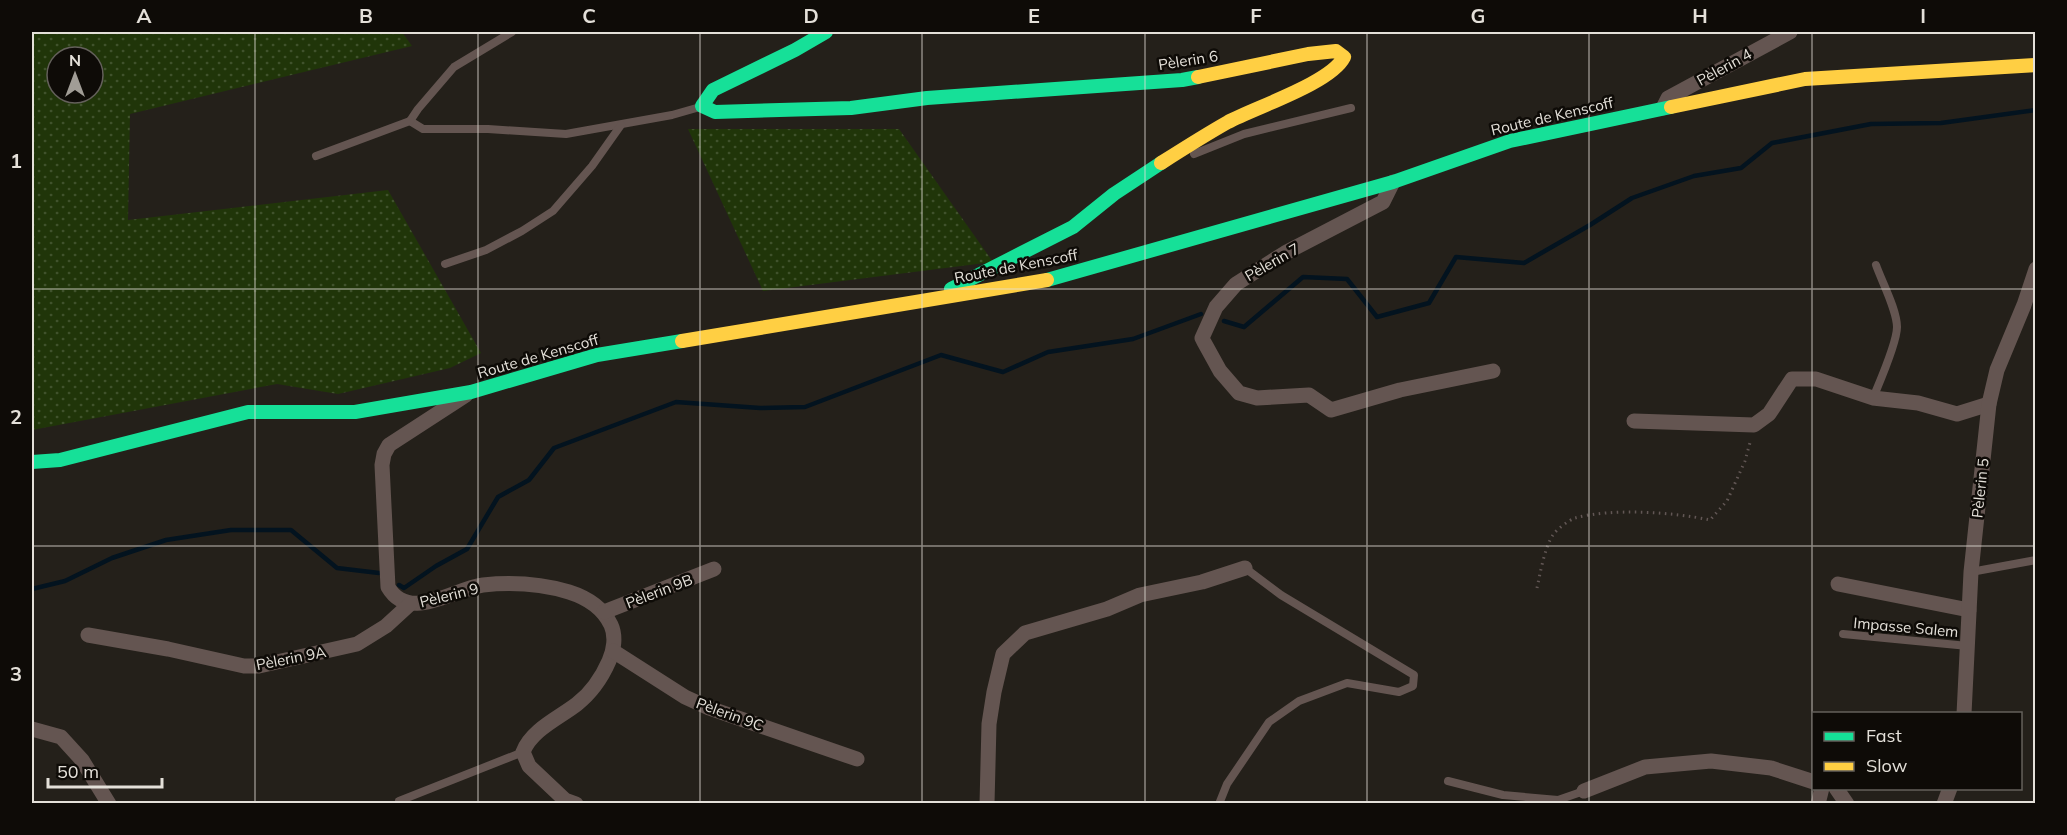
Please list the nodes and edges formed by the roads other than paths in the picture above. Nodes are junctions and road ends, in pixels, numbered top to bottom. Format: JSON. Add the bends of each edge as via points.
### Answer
{"nodes":[{"id":1,"x":512,"y":32,"type":"edge"},
{"id":2,"x":826,"y":32,"type":"edge"},
{"id":3,"x":1790,"y":32,"type":"edge"},
{"id":4,"x":2036,"y":65,"type":"edge"},
{"id":5,"x":702,"y":106,"type":"junction"},
{"id":6,"x":1351,"y":108,"type":"dead end"},
{"id":7,"x":1663,"y":108,"type":"junction"},
{"id":8,"x":410,"y":122,"type":"junction"},
{"id":9,"x":621,"y":125,"type":"junction"},
{"id":10,"x":316,"y":156,"type":"dead end"},
{"id":11,"x":1169,"y":158,"type":"junction"},
{"id":12,"x":1394,"y":182,"type":"junction"},
{"id":13,"x":445,"y":264,"type":"dead end"},
{"id":14,"x":1876,"y":265,"type":"dead end"},
{"id":15,"x":2036,"y":269,"type":"edge"},
{"id":16,"x":932,"y":299,"type":"junction"},
{"id":17,"x":2030,"y":308,"type":"edge"},
{"id":18,"x":1492,"y":371,"type":"dead end"},
{"id":19,"x":471,"y":392,"type":"junction"},
{"id":20,"x":1873,"y":398,"type":"junction"},
{"id":21,"x":1989,"y":404,"type":"junction"},
{"id":22,"x":1634,"y":422,"type":"dead end"},
{"id":23,"x":32,"y":462,"type":"edge"},
{"id":24,"x":2036,"y":560,"type":"edge"},
{"id":25,"x":1245,"y":568,"type":"joint"},
{"id":26,"x":714,"y":569,"type":"dead end"},
{"id":27,"x":1971,"y":572,"type":"junction"},
{"id":28,"x":1839,"y":584,"type":"dead end"},
{"id":29,"x":410,"y":604,"type":"junction"},
{"id":30,"x":1969,"y":610,"type":"junction"},
{"id":31,"x":604,"y":612,"type":"junction"},
{"id":32,"x":1843,"y":634,"type":"dead end"},
{"id":33,"x":88,"y":635,"type":"dead end"},
{"id":34,"x":1968,"y":646,"type":"junction"},
{"id":35,"x":613,"y":651,"type":"junction"},
{"id":36,"x":1964,"y":712,"type":"edge"},
{"id":37,"x":32,"y":729,"type":"edge"},
{"id":38,"x":523,"y":752,"type":"junction"},
{"id":39,"x":856,"y":759,"type":"dead end"},
{"id":40,"x":1448,"y":781,"type":"dead end"},
{"id":41,"x":1812,"y":781,"type":"edge"},
{"id":42,"x":1837,"y":790,"type":"edge"},
{"id":43,"x":1950,"y":790,"type":"edge"},
{"id":44,"x":1584,"y":791,"type":"joint"},
{"id":45,"x":399,"y":801,"type":"dead end"},
{"id":46,"x":109,"y":804,"type":"edge"},
{"id":47,"x":576,"y":804,"type":"edge"},
{"id":48,"x":987,"y":804,"type":"edge"},
{"id":49,"x":1219,"y":804,"type":"edge"},
{"id":50,"x":1847,"y":804,"type":"edge"},
{"id":51,"x":1944,"y":804,"type":"edge"}],
"edges":[{"from":1,"to":8,"type":"lane","via":[[454,68]]},
{"from":2,"to":5,"type":"main road","via":[[713,90]]},
{"from":3,"to":7,"type":"street","name":"Pèlerin 4","via":[[1668,98]]},
{"from":4,"to":7,"type":"main road","name":"Route de Kenscoff","via":[[1805,79]]},
{"from":5,"to":9,"type":"lane"},
{"from":5,"to":11,"type":"main road","name":"Pèlerin 6","via":[[715,112],[851,108],[927,98],[1182,80],[1336,51],[1344,57],[1322,78],[1229,122]]},
{"from":6,"to":11,"type":"lane","via":[[1244,134],[1191,155]]},
{"from":7,"to":12,"type":"main road","name":"Route de Kenscoff","via":[[1510,141]]},
{"from":8,"to":9,"type":"lane","via":[[423,129],[566,134]]},
{"from":8,"to":10,"type":"lane"},
{"from":9,"to":13,"type":"lane","via":[[553,211],[486,250]]},
{"from":11,"to":16,"type":"main road","name":"Pèlerin 6","via":[[1073,227]]},
{"from":12,"to":16,"type":"main road","name":"Route de Kenscoff","via":[[1047,280]]},
{"from":12,"to":18,"type":"street","name":"Pèlerin 7","via":[[1383,202],[1236,284],[1216,307],[1202,338],[1204,342],[1220,371],[1239,393],[1257,398],[1309,395],[1331,410],[1400,390]]},
{"from":14,"to":20,"type":"lane","via":[[1897,327]]},
{"from":15,"to":17,"type":"street","name":"Pèlerin 5"},
{"from":16,"to":19,"type":"main road","name":"Route de Kenscoff","via":[[597,355]]},
{"from":17,"to":21,"type":"street","name":"Pèlerin 5","via":[[1997,370]]},
{"from":19,"to":23,"type":"main road","name":"Route de Kenscoff","via":[[355,412],[248,412],[60,460]]},
{"from":19,"to":29,"type":"street","name":"Pèlerin 9","via":[[389,445],[384,454],[388,587],[393,596]]},
{"from":20,"to":21,"type":"street","via":[[1918,403],[1957,414]]},
{"from":20,"to":22,"type":"street","via":[[1816,379],[1791,379],[1770,414],[1754,425]]},
{"from":21,"to":27,"type":"street","name":"Pèlerin 5"},
{"from":24,"to":27,"type":"lane"},
{"from":25,"to":48,"type":"street","via":[[1140,595],[1026,633],[1004,654],[994,692]]},
{"from":25,"to":49,"type":"lane","via":[[1281,595],[1414,675],[1413,686],[1399,692],[1347,683],[1299,701],[1269,722],[1227,784]]},
{"from":26,"to":31,"type":"street","name":"Pèlerin 9B"},
{"from":27,"to":30,"type":"street","name":"Pèlerin 5"},
{"from":28,"to":30,"type":"street"},
{"from":29,"to":31,"type":"street","name":"Pèlerin 9","via":[[482,585],[530,584],[570,592]]},
{"from":29,"to":33,"type":"street","name":"Pèlerin 9A","via":[[386,626],[357,644],[259,666]]},
{"from":30,"to":34,"type":"street","name":"Pèlerin 5"},
{"from":31,"to":35,"type":"street","via":[[612,629]]},
{"from":32,"to":34,"type":"lane","name":"Impasse Salem"},
{"from":34,"to":36,"type":"street","name":"Pèlerin 5"},
{"from":35,"to":38,"type":"street","via":[[603,676],[579,702],[527,741]]},
{"from":35,"to":39,"type":"street","name":"Pèlerin 9C","via":[[709,708]]},
{"from":37,"to":46,"type":"street","via":[[61,737]]},
{"from":38,"to":45,"type":"lane"},
{"from":38,"to":47,"type":"street","via":[[529,766],[565,800]]},
{"from":40,"to":44,"type":"lane","via":[[1503,795],[1558,800]]},
{"from":41,"to":44,"type":"street","via":[[1771,768],[1711,761],[1645,766]]},
{"from":42,"to":50,"type":"street"},
{"from":43,"to":51,"type":"street"}]}
